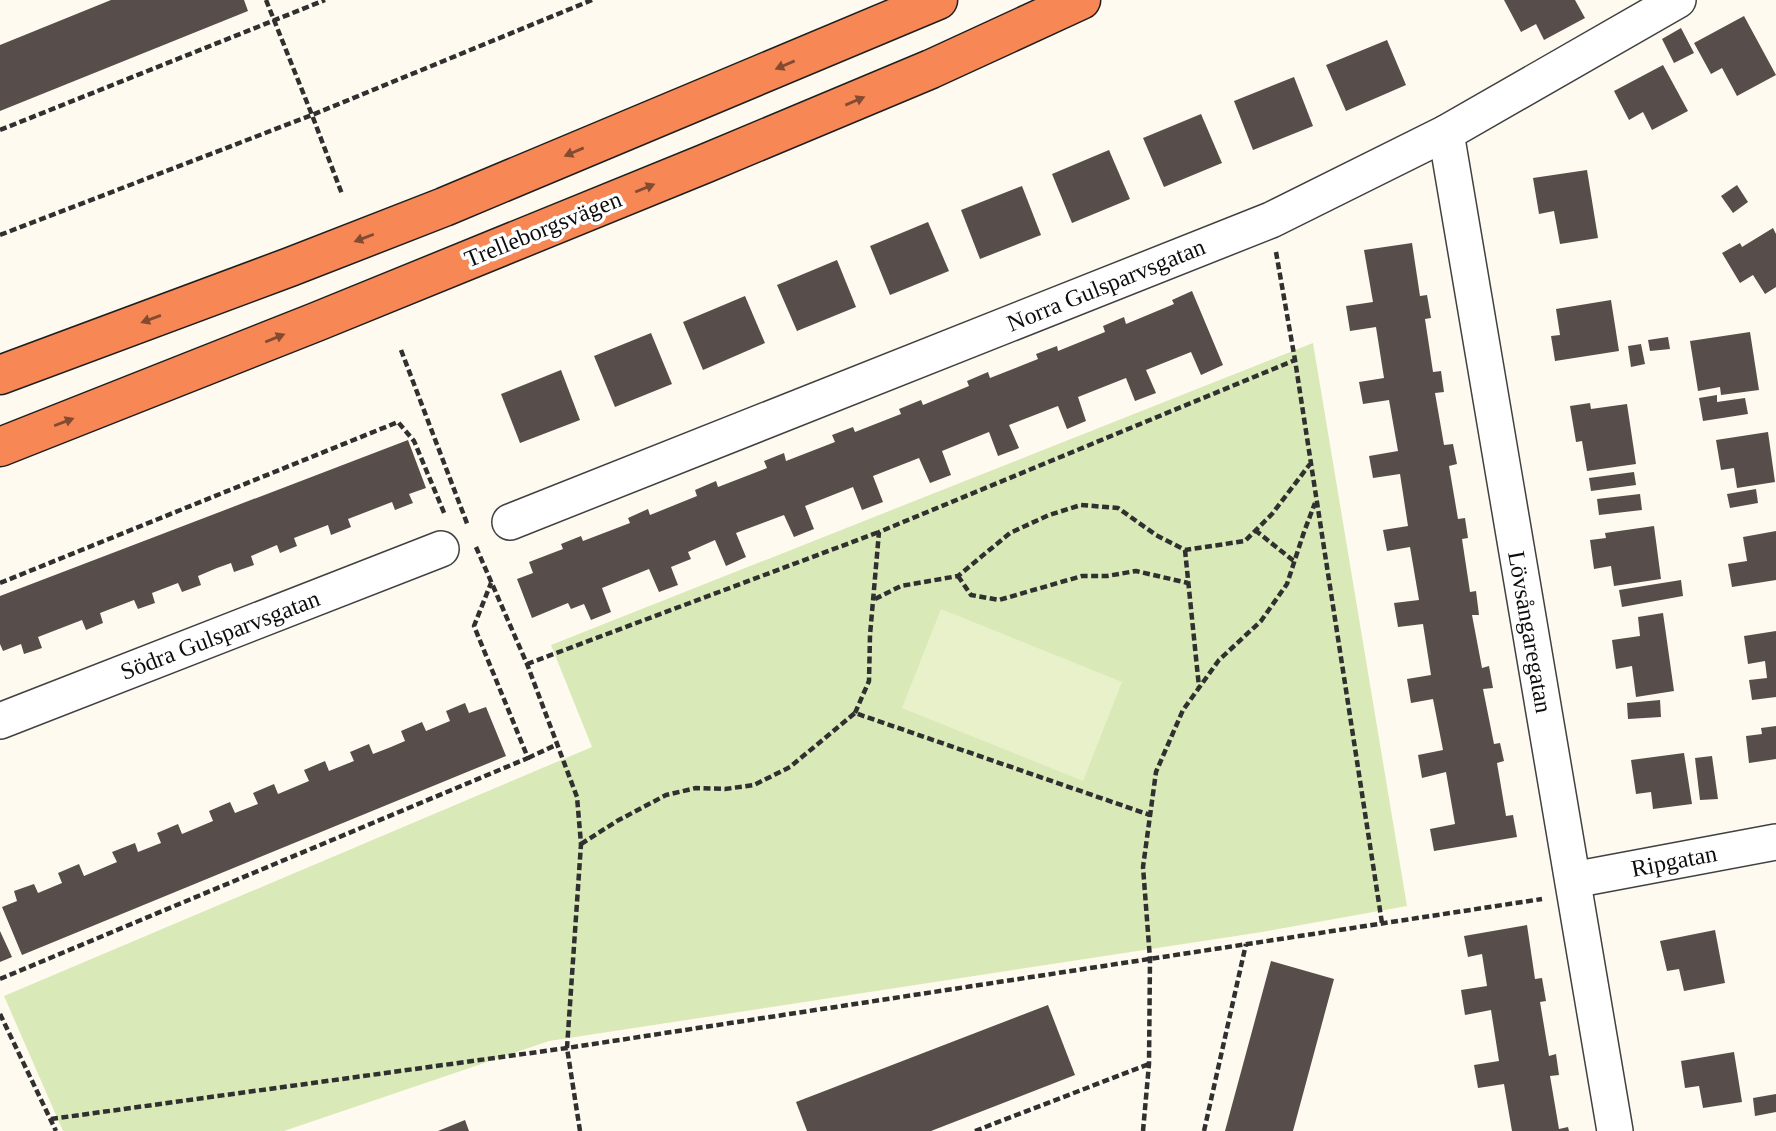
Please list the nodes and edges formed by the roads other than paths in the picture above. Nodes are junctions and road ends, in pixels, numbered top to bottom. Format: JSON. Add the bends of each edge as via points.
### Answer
{"nodes":[{"id":1,"x":937,"y":0,"type":"edge"},
{"id":2,"x":1082,"y":0,"type":"edge"},
{"id":3,"x":1678,"y":0,"type":"edge"},
{"id":4,"x":1446,"y":133,"type":"junction"},
{"id":5,"x":0,"y":375,"type":"edge"},
{"id":6,"x":0,"y":447,"type":"edge"},
{"id":7,"x":510,"y":522,"type":"dead end"},
{"id":8,"x":440,"y":550,"type":"road end"},
{"id":9,"x":0,"y":720,"type":"edge"},
{"id":10,"x":1776,"y":842,"type":"edge"},
{"id":11,"x":1574,"y":887,"type":"junction"},
{"id":12,"x":1615,"y":1131,"type":"edge"}],
"edges":[{"from":1,"to":5,"type":"highway","one_way":true,"via":[[444,207]]},
{"from":6,"to":2,"type":"highway","name":"Trelleborgsvägen","one_way":true,"via":[[704,164],[932,69]]},
{"from":3,"to":4,"type":"street","name":"Norra Gulsparvsgatan"},
{"from":4,"to":7,"type":"street","name":"Norra Gulsparvsgatan","via":[[1271,220]]},
{"from":4,"to":11,"type":"street","name":"Lövsångaregatan"},
{"from":8,"to":9,"type":"street","name":"Södra Gulsparvsgatan"},
{"from":10,"to":11,"type":"street","name":"Ripgatan"},
{"from":11,"to":12,"type":"street","name":"Lövsångaregatan"}]}
